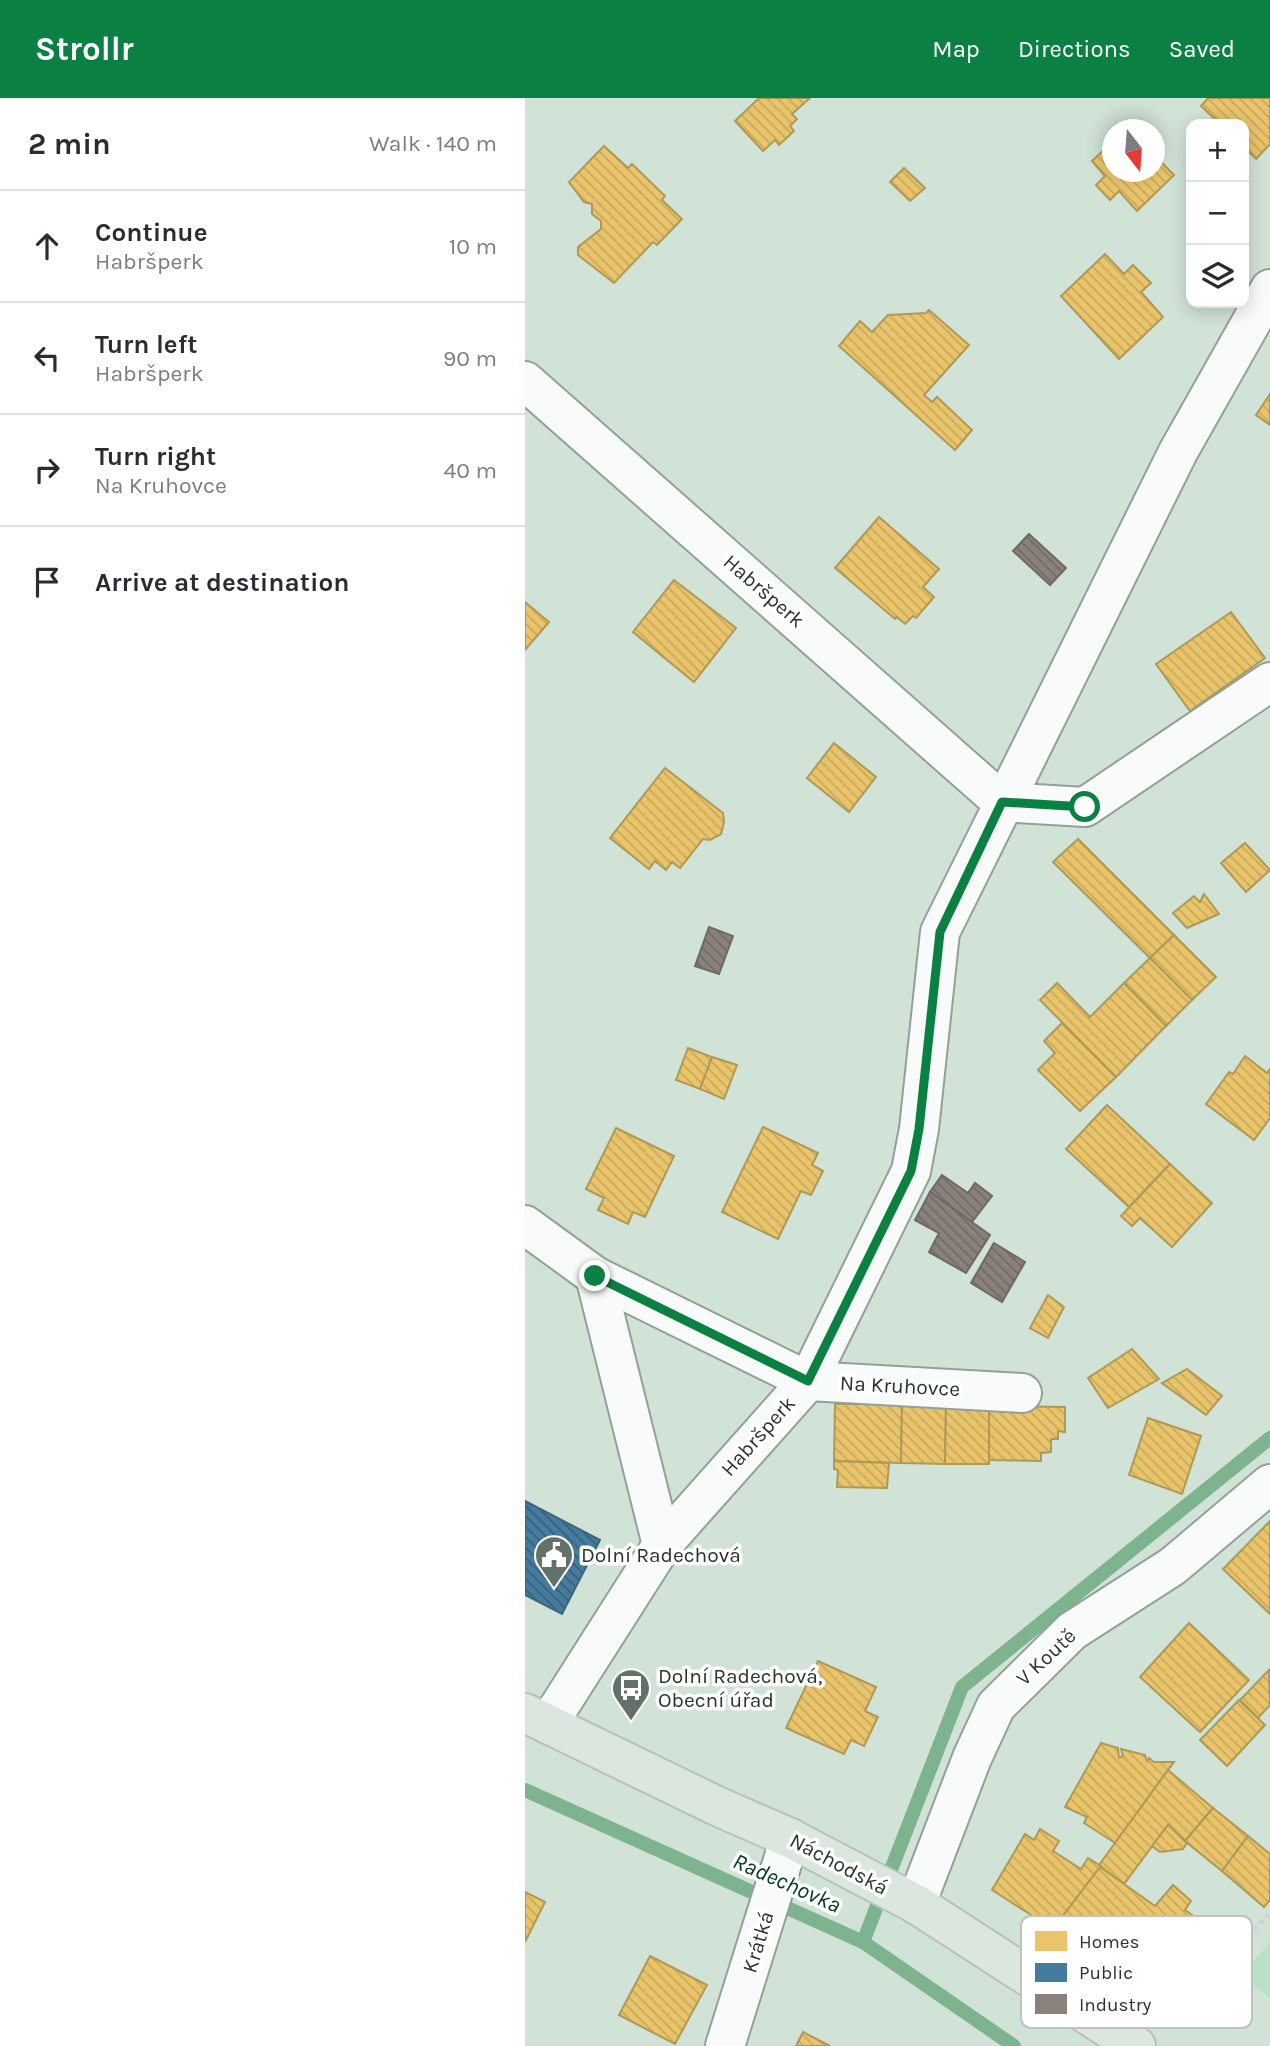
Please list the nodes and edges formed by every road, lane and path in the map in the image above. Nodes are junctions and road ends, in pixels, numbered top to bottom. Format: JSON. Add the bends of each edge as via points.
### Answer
{"nodes":[{"id":1,"x":1270,"y":289,"type":"edge"},
{"id":2,"x":525,"y":381,"type":"edge"},
{"id":3,"x":1270,"y":682,"type":"edge"},
{"id":4,"x":1002,"y":802,"type":"junction"},
{"id":5,"x":525,"y":1225,"type":"edge"},
{"id":6,"x":595,"y":1276,"type":"junction"},
{"id":7,"x":808,"y":1381,"type":"junction"},
{"id":8,"x":1022,"y":1393,"type":"dead end"},
{"id":9,"x":1270,"y":1484,"type":"edge"},
{"id":10,"x":662,"y":1545,"type":"junction"},
{"id":11,"x":537,"y":1719,"type":"edge"},
{"id":12,"x":790,"y":1838,"type":"junction"},
{"id":13,"x":916,"y":1905,"type":"junction"},
{"id":14,"x":1270,"y":1913,"type":"edge"},
{"id":15,"x":1252,"y":1931,"type":"edge"},
{"id":16,"x":1021,"y":1964,"type":"edge"},
{"id":17,"x":725,"y":2046,"type":"edge"}],
"edges":[{"from":1,"to":4,"type":"street","name":"Habršperk","via":[[1178,452]]},
{"from":2,"to":4,"type":"street","name":"Habršperk"},
{"from":3,"to":4,"type":"street","via":[[1085,807]]},
{"from":4,"to":7,"type":"street","name":"Habršperk","via":[[940,932],[911,1171]]},
{"from":5,"to":6,"type":"street","name":"Na Kruhovce"},
{"from":6,"to":7,"type":"street","name":"Na Kruhovce"},
{"from":6,"to":10,"type":"street"},
{"from":7,"to":8,"type":"street","name":"Na Kruhovce"},
{"from":7,"to":10,"type":"street","name":"Habršperk"},
{"from":9,"to":13,"type":"street","name":"V Koutě","via":[[1173,1566],[1072,1631],[996,1706]]},
{"from":10,"to":11,"type":"street","name":"Habršperk"},
{"from":11,"to":12,"type":"main road","name":"Náchodská"},
{"from":12,"to":13,"type":"main road","name":"Náchodská"},
{"from":12,"to":17,"type":"street","name":"Krátká"},
{"from":13,"to":16,"type":"main road","name":"Náchodská"},
{"from":14,"to":15,"type":"path"}]}
